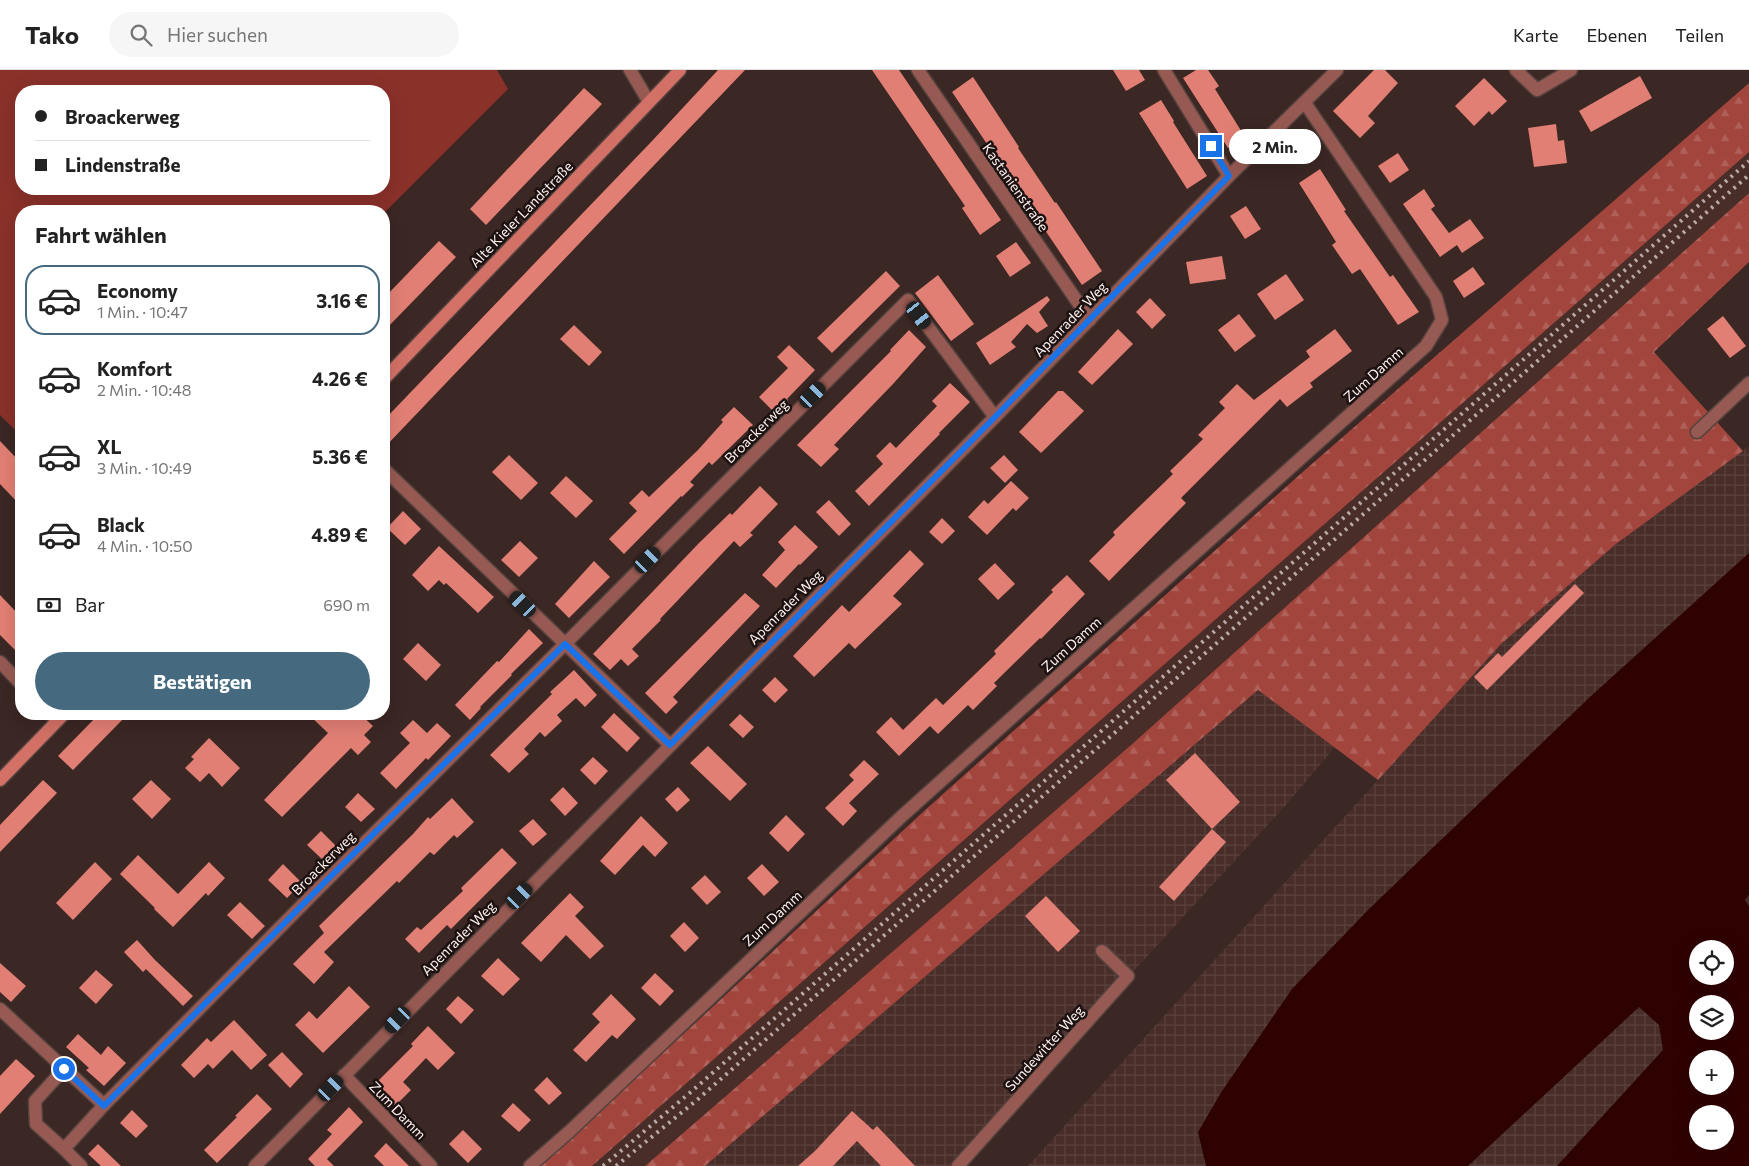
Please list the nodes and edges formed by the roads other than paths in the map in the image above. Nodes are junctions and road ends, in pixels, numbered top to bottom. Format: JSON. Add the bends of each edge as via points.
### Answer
{"nodes":[{"id":1,"x":630,"y":70,"type":"edge"},
{"id":2,"x":680,"y":70,"type":"edge"},
{"id":3,"x":918,"y":70,"type":"edge"},
{"id":4,"x":1164,"y":70,"type":"edge"},
{"id":5,"x":1338,"y":70,"type":"edge"},
{"id":6,"x":1516,"y":70,"type":"edge"},
{"id":7,"x":1571,"y":70,"type":"edge"},
{"id":8,"x":649,"y":102,"type":"junction"},
{"id":9,"x":1305,"y":103,"type":"junction"},
{"id":10,"x":1229,"y":176,"type":"junction"},
{"id":11,"x":1090,"y":320,"type":"junction"},
{"id":12,"x":390,"y":373,"type":"edge"},
{"id":13,"x":1749,"y":383,"type":"edge"},
{"id":14,"x":995,"y":417,"type":"junction"},
{"id":15,"x":1697,"y":432,"type":"dead end"},
{"id":16,"x":390,"y":475,"type":"edge"},
{"id":17,"x":565,"y":644,"type":"junction"},
{"id":18,"x":0,"y":662,"type":"edge"},
{"id":19,"x":15,"y":678,"type":"edge"},
{"id":20,"x":53,"y":720,"type":"edge"},
{"id":21,"x":670,"y":745,"type":"junction"},
{"id":22,"x":0,"y":780,"type":"edge"},
{"id":23,"x":1102,"y":951,"type":"dead end"},
{"id":24,"x":0,"y":1009,"type":"edge"},
{"id":25,"x":64,"y":1069,"type":"junction"},
{"id":26,"x":344,"y":1075,"type":"junction"},
{"id":27,"x":104,"y":1106,"type":"junction"},
{"id":28,"x":64,"y":1149,"type":"junction"},
{"id":29,"x":81,"y":1166,"type":"edge"},
{"id":30,"x":255,"y":1166,"type":"edge"},
{"id":31,"x":431,"y":1166,"type":"edge"},
{"id":32,"x":530,"y":1166,"type":"edge"},
{"id":33,"x":958,"y":1166,"type":"edge"}],
"edges":[{"from":1,"to":8,"type":"street"},
{"from":2,"to":8,"type":"street","name":"Alte Kieler Landstraße"},
{"from":3,"to":11,"type":"street","name":"Kastanienstraße"},
{"from":4,"to":10,"type":"street"},
{"from":5,"to":9,"type":"street","name":"Apenrader Weg"},
{"from":6,"to":7,"type":"street","via":[[1537,90]]},
{"from":8,"to":12,"type":"street","name":"Alte Kieler Landstraße"},
{"from":9,"to":10,"type":"street","name":"Apenrader Weg"},
{"from":9,"to":32,"type":"street","name":"Zum Damm","via":[[1436,297],[1442,320],[1426,346],[902,816]]},
{"from":10,"to":11,"type":"street","name":"Apenrader Weg"},
{"from":11,"to":14,"type":"street","name":"Apenrader Weg"},
{"from":13,"to":15,"type":"street"},
{"from":14,"to":17,"type":"street","name":"Broackerweg","via":[[908,300]]},
{"from":14,"to":21,"type":"street","name":"Apenrader Weg"},
{"from":16,"to":17,"type":"street"},
{"from":17,"to":21,"type":"street"},
{"from":17,"to":27,"type":"street","name":"Broackerweg"},
{"from":18,"to":19,"type":"street"},
{"from":20,"to":22,"type":"street"},
{"from":21,"to":26,"type":"street","name":"Apenrader Weg"},
{"from":23,"to":33,"type":"street","name":"Sundewitter Weg","via":[[1128,976]]},
{"from":24,"to":25,"type":"street"},
{"from":25,"to":27,"type":"street"},
{"from":25,"to":28,"type":"street","via":[[35,1101],[36,1124]]},
{"from":26,"to":30,"type":"street","name":"Apenrader Weg"},
{"from":26,"to":31,"type":"street","name":"Zum Damm"},
{"from":27,"to":28,"type":"street","name":"Broackerweg"},
{"from":28,"to":29,"type":"street"}]}
